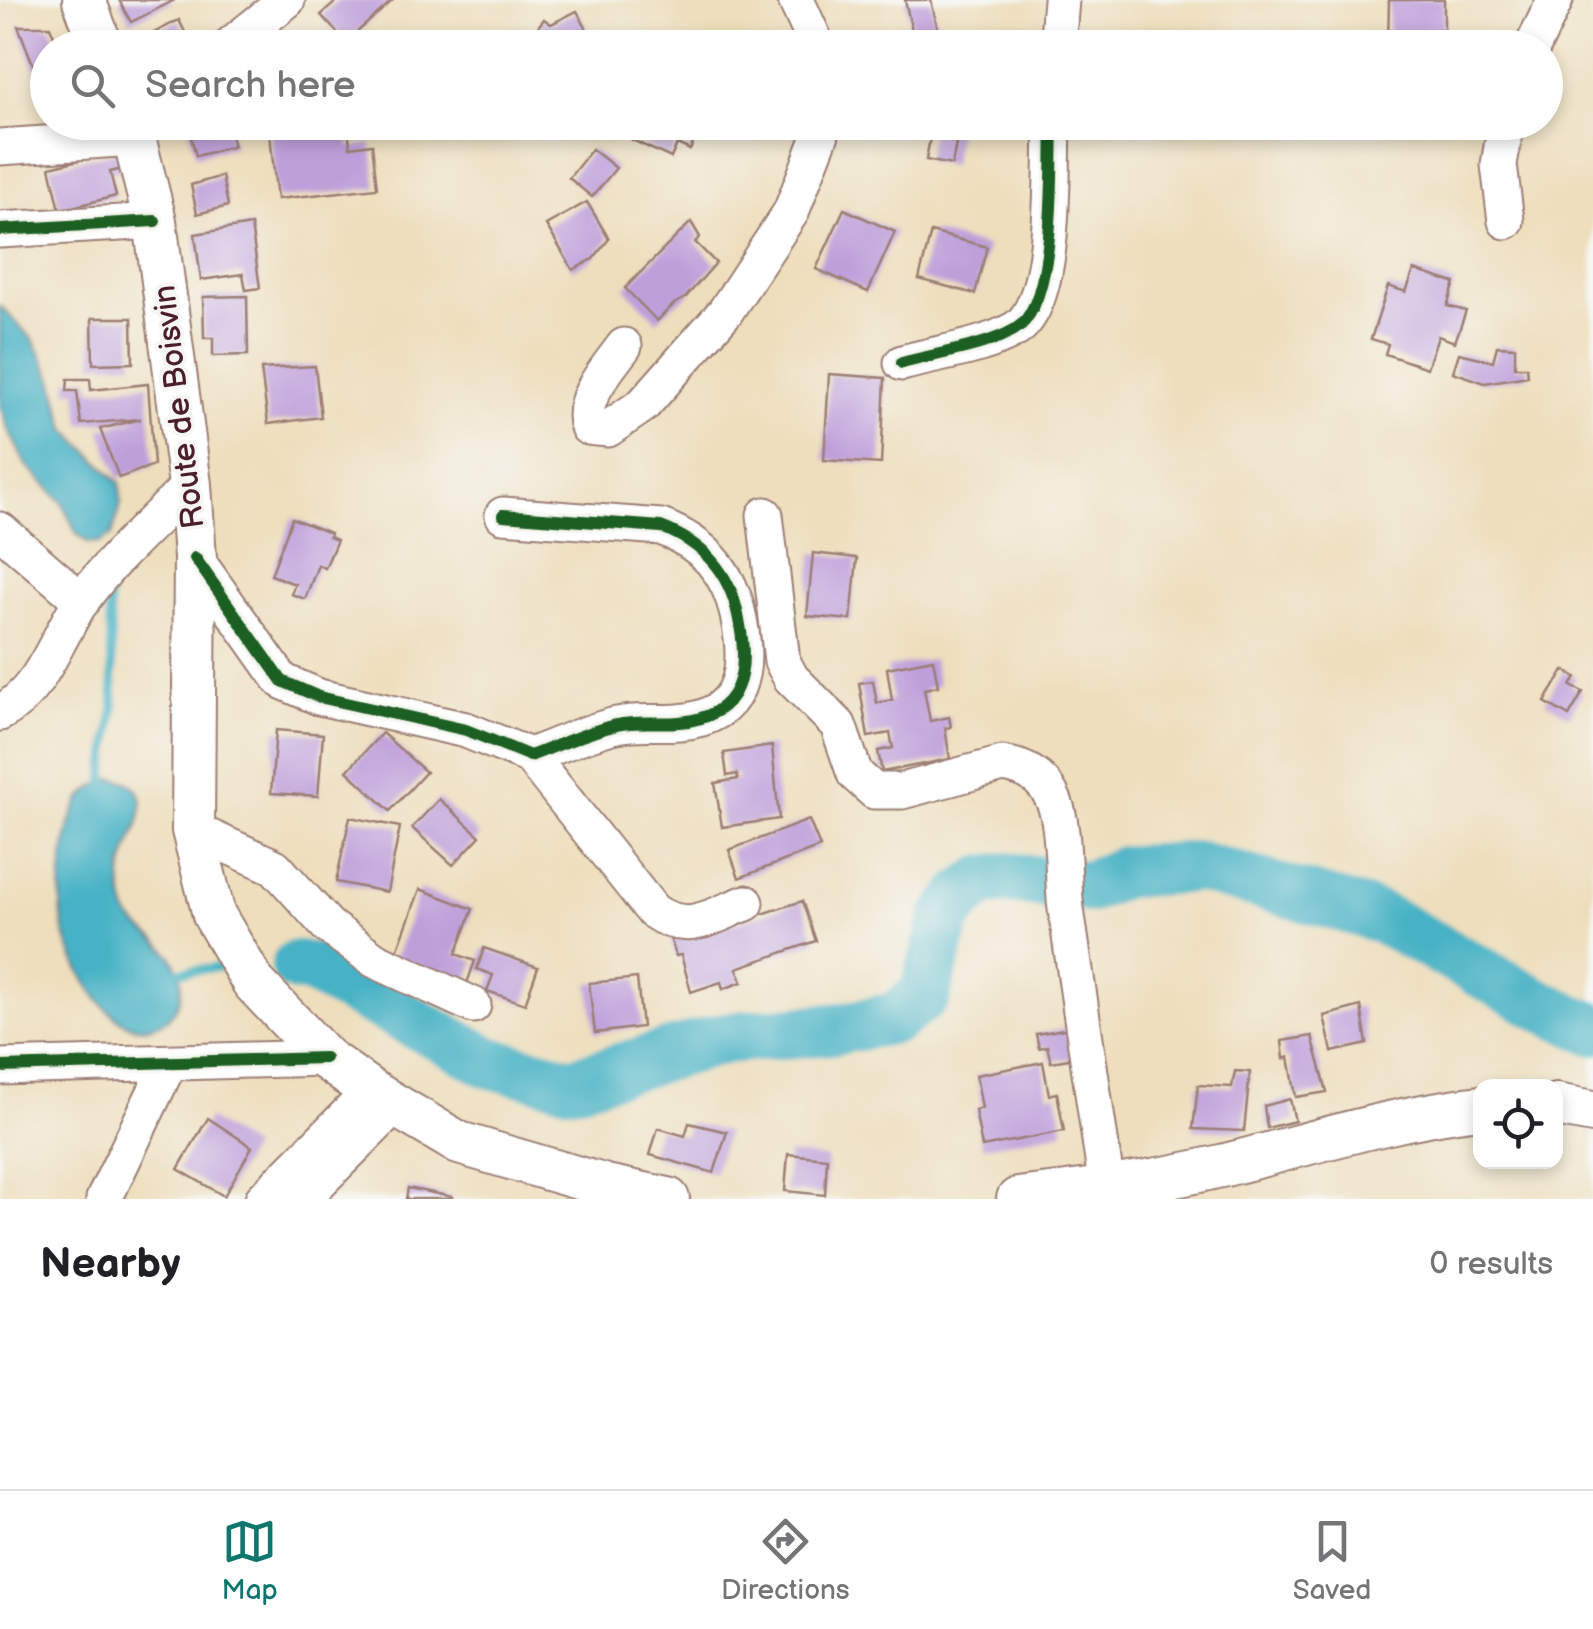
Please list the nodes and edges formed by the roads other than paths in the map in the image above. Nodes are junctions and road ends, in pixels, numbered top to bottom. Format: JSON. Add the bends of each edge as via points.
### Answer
{"nodes":[{"id":1,"x":84,"y":0,"type":"edge"},
{"id":2,"x":287,"y":0,"type":"edge"},
{"id":3,"x":796,"y":0,"type":"edge"},
{"id":4,"x":1061,"y":0,"type":"edge"},
{"id":5,"x":1555,"y":0,"type":"edge"},
{"id":6,"x":95,"y":30,"type":"edge"},
{"id":7,"x":250,"y":30,"type":"edge"},
{"id":8,"x":810,"y":30,"type":"edge"},
{"id":9,"x":1058,"y":30,"type":"edge"},
{"id":10,"x":1541,"y":30,"type":"edge"},
{"id":11,"x":54,"y":140,"type":"edge"},
{"id":12,"x":135,"y":140,"type":"edge"},
{"id":13,"x":819,"y":140,"type":"edge"},
{"id":14,"x":1052,"y":140,"type":"edge"},
{"id":15,"x":1503,"y":140,"type":"edge"},
{"id":16,"x":0,"y":147,"type":"edge"},
{"id":17,"x":155,"y":221,"type":"junction"},
{"id":18,"x":1506,"y":222,"type":"dead end"},
{"id":19,"x":0,"y":230,"type":"edge"},
{"id":20,"x":624,"y":346,"type":"dead end"},
{"id":21,"x":902,"y":363,"type":"dead end"},
{"id":22,"x":190,"y":486,"type":"junction"},
{"id":23,"x":503,"y":515,"type":"dead end"},
{"id":24,"x":766,"y":515,"type":"dead end"},
{"id":25,"x":0,"y":530,"type":"edge"},
{"id":26,"x":196,"y":558,"type":"junction"},
{"id":27,"x":82,"y":601,"type":"junction"},
{"id":28,"x":0,"y":713,"type":"edge"},
{"id":29,"x":530,"y":756,"type":"junction"},
{"id":30,"x":193,"y":830,"type":"junction"},
{"id":31,"x":746,"y":903,"type":"dead end"},
{"id":32,"x":472,"y":1006,"type":"dead end"},
{"id":33,"x":325,"y":1058,"type":"junction"},
{"id":34,"x":169,"y":1063,"type":"junction"},
{"id":35,"x":0,"y":1067,"type":"edge"},
{"id":36,"x":383,"y":1098,"type":"junction"},
{"id":37,"x":1563,"y":1106,"type":"edge"},
{"id":38,"x":1473,"y":1108,"type":"edge"},
{"id":39,"x":1593,"y":1112,"type":"edge"},
{"id":40,"x":1107,"y":1188,"type":"junction"},
{"id":41,"x":104,"y":1199,"type":"edge"},
{"id":42,"x":263,"y":1199,"type":"edge"},
{"id":43,"x":302,"y":1199,"type":"edge"},
{"id":44,"x":668,"y":1199,"type":"edge"},
{"id":45,"x":1018,"y":1199,"type":"edge"}],
"edges":[{"from":1,"to":6,"type":"main road"},
{"from":2,"to":7,"type":"street"},
{"from":3,"to":8,"type":"street"},
{"from":4,"to":9,"type":"street"},
{"from":5,"to":10,"type":"street"},
{"from":11,"to":16,"type":"street"},
{"from":12,"to":17,"type":"main road","name":"Route de Boisvin"},
{"from":13,"to":20,"type":"street","via":[[791,212],[726,312],[644,405],[608,429],[588,428],[587,404]]},
{"from":14,"to":21,"type":"street","via":[[1048,240],[1029,318],[998,337]]},
{"from":15,"to":18,"type":"street"},
{"from":17,"to":19,"type":"street"},
{"from":17,"to":22,"type":"main road","name":"Route de Boisvin"},
{"from":22,"to":26,"type":"main road","name":"Route de Boisvin"},
{"from":22,"to":27,"type":"street"},
{"from":23,"to":29,"type":"street","via":[[662,527],[682,535],[725,574],[742,634],[744,672],[720,711],[689,721],[614,725]]},
{"from":24,"to":40,"type":"street","via":[[782,661],[838,726],[865,786],[902,791],[1003,764],[1020,766],[1035,774],[1057,810]]},
{"from":25,"to":27,"type":"street"},
{"from":26,"to":29,"type":"street","via":[[282,681],[319,697],[466,730]]},
{"from":26,"to":30,"type":"main road","name":"Route de Boisvin"},
{"from":27,"to":28,"type":"street","via":[[50,661]]},
{"from":29,"to":31,"type":"street","via":[[653,911],[670,923],[685,925]]},
{"from":30,"to":32,"type":"street","via":[[275,866],[328,926],[375,960]]},
{"from":30,"to":33,"type":"main road","name":"Route de Boisvin","via":[[214,915],[254,982]]},
{"from":33,"to":34,"type":"street"},
{"from":33,"to":36,"type":"main road","name":"Route de Boisvin"},
{"from":34,"to":35,"type":"street"},
{"from":34,"to":41,"type":"street"},
{"from":36,"to":42,"type":"street"},
{"from":36,"to":43,"type":"street"},
{"from":36,"to":44,"type":"main road","name":"Route de Boisvin","via":[[459,1143]]},
{"from":37,"to":39,"type":"main road"},
{"from":38,"to":40,"type":"main road"},
{"from":40,"to":45,"type":"main road"}]}
